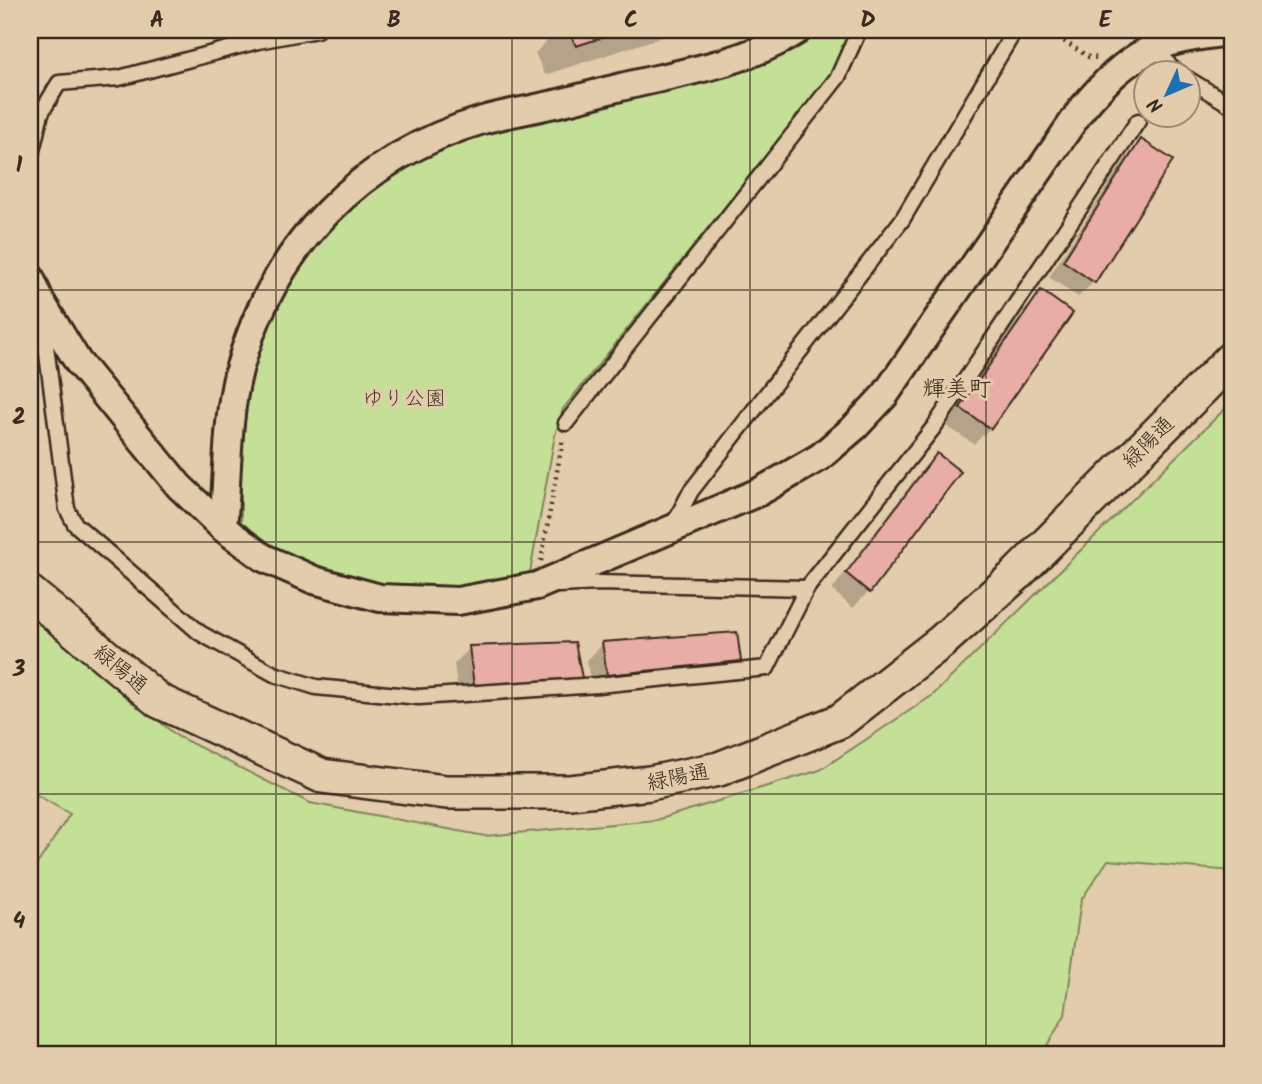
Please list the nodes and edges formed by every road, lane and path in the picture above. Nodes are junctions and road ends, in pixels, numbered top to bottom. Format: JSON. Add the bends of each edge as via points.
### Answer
{"nodes":[{"id":1,"x":317,"y":30,"type":"edge"},
{"id":2,"x":798,"y":30,"type":"edge"},
{"id":3,"x":859,"y":30,"type":"edge"},
{"id":4,"x":1015,"y":30,"type":"edge"},
{"id":5,"x":1046,"y":30,"type":"edge"},
{"id":6,"x":1232,"y":32,"type":"edge"},
{"id":7,"x":1157,"y":46,"type":"junction"},
{"id":8,"x":1166,"y":60,"type":"edge"},
{"id":9,"x":1128,"y":61,"type":"junction"},
{"id":10,"x":1202,"y":88,"type":"edge"},
{"id":11,"x":1232,"y":106,"type":"edge"},
{"id":12,"x":1132,"y":130,"type":"edge"},
{"id":13,"x":30,"y":159,"type":"edge"},
{"id":14,"x":35,"y":288,"type":"edge"},
{"id":15,"x":1232,"y":358,"type":"edge"},
{"id":16,"x":566,"y":423,"type":"joint"},
{"id":17,"x":223,"y":528,"type":"junction"},
{"id":18,"x":671,"y":530,"type":"junction"},
{"id":19,"x":537,"y":586,"type":"junction"},
{"id":20,"x":807,"y":588,"type":"junction"},
{"id":21,"x":30,"y":593,"type":"edge"}],
"edges":[{"from":1,"to":13,"type":"lane","via":[[119,78],[59,83],[41,113]]},
{"from":2,"to":17,"type":"street","via":[[757,51],[726,60],[483,120],[423,143],[365,178],[321,218],[287,260],[261,307],[239,371]]},
{"from":3,"to":16,"type":"lane","via":[[838,77]]},
{"from":4,"to":18,"type":"lane","via":[[902,220],[691,491]]},
{"from":5,"to":9,"type":"path","via":[[1089,57]]},
{"from":6,"to":7,"type":"street","via":[[1185,37]]},
{"from":7,"to":8,"type":"lane"},
{"from":7,"to":9,"type":"street"},
{"from":9,"to":18,"type":"street","via":[[1081,110],[885,395],[855,427],[820,457],[759,492]]},
{"from":10,"to":11,"type":"lane"},
{"from":12,"to":20,"type":"lane","via":[[934,427]]},
{"from":14,"to":17,"type":"street","via":[[78,362],[179,486]]},
{"from":14,"to":20,"type":"lane","via":[[67,509],[75,524],[200,633],[274,674],[316,687],[419,697],[767,668]]},
{"from":15,"to":21,"type":"street","name":"緑陽通","via":[[1015,576],[941,642],[840,720],[719,769],[650,783],[570,792],[446,792],[322,776],[159,701]]},
{"from":16,"to":19,"type":"path"},
{"from":17,"to":19,"type":"street","via":[[264,558],[314,580],[380,598],[458,601]]},
{"from":18,"to":19,"type":"street"},
{"from":19,"to":20,"type":"lane"}]}
